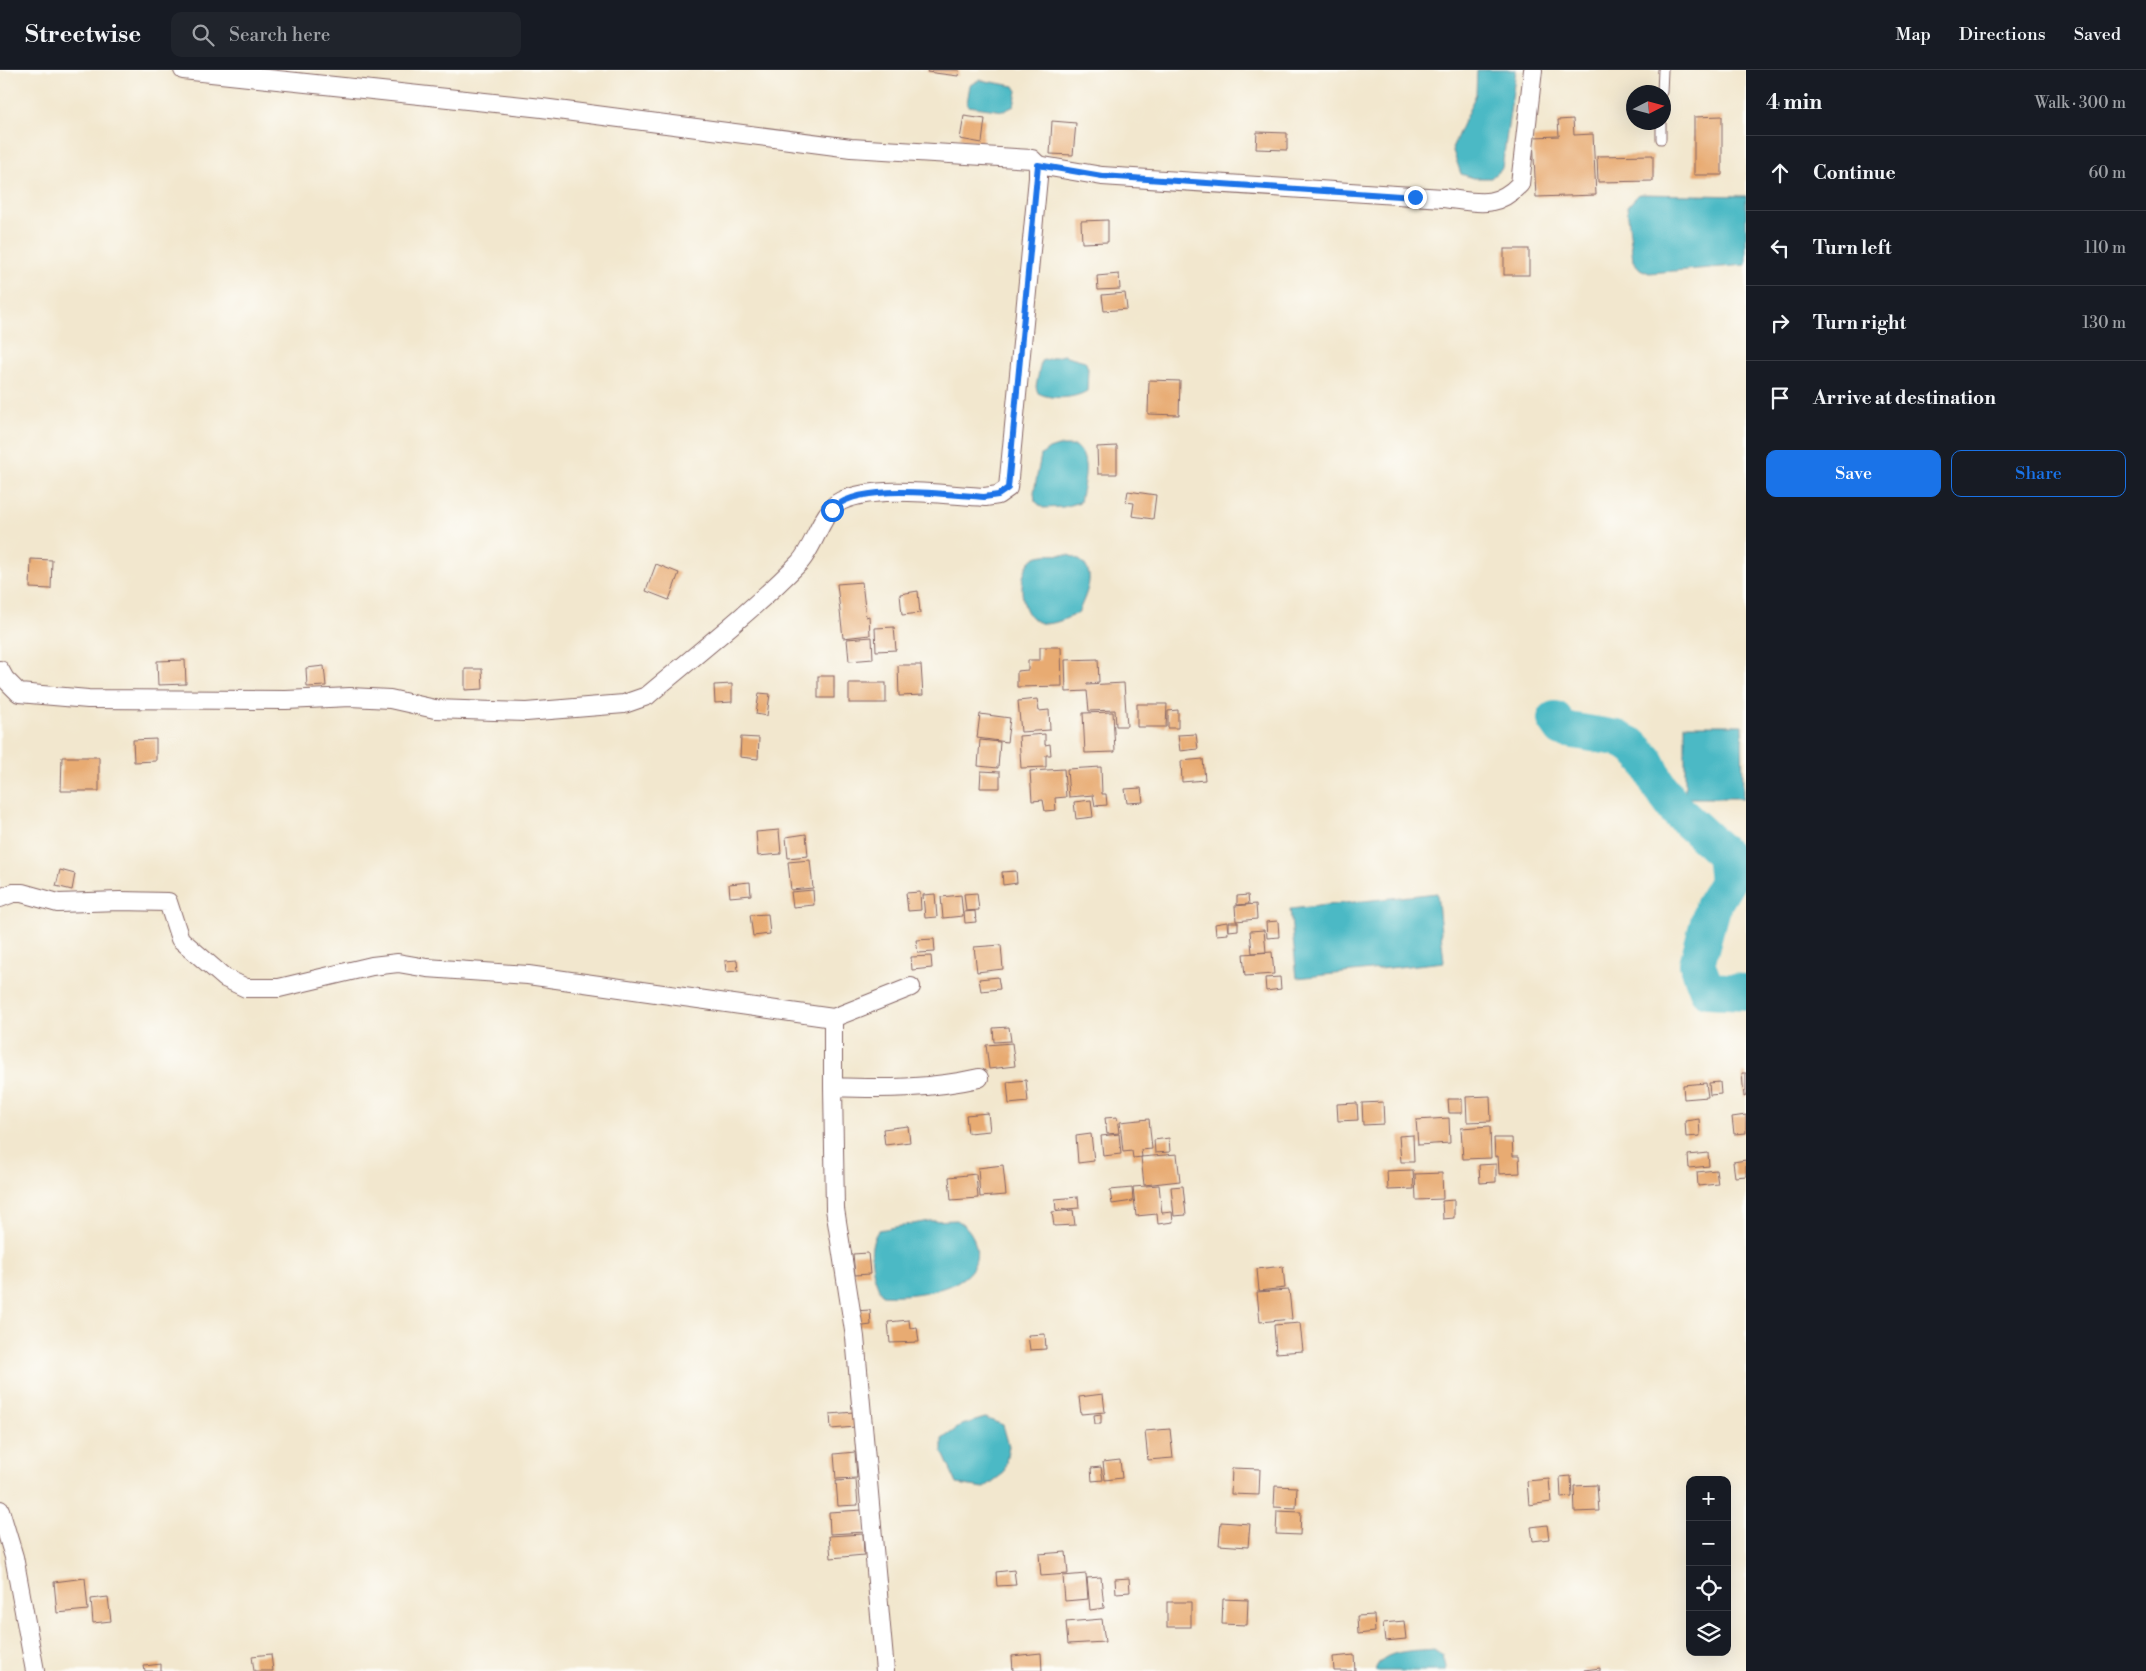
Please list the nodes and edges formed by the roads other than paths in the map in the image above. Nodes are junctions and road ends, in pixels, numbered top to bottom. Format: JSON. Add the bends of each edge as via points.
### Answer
{"nodes":[{"id":1,"x":183,"y":70,"type":"edge"},
{"id":2,"x":1533,"y":70,"type":"edge"},
{"id":3,"x":1663,"y":70,"type":"edge"},
{"id":4,"x":1662,"y":85,"type":"edge"},
{"id":5,"x":1661,"y":130,"type":"edge"},
{"id":6,"x":1661,"y":139,"type":"dead end"},
{"id":7,"x":1038,"y":165,"type":"junction"},
{"id":8,"x":0,"y":670,"type":"edge"},
{"id":9,"x":0,"y":898,"type":"edge"},
{"id":10,"x":911,"y":986,"type":"dead end"},
{"id":11,"x":833,"y":1018,"type":"junction"},
{"id":12,"x":979,"y":1078,"type":"dead end"},
{"id":13,"x":833,"y":1087,"type":"junction"},
{"id":14,"x":0,"y":1510,"type":"edge"},
{"id":15,"x":35,"y":1671,"type":"edge"},
{"id":16,"x":885,"y":1671,"type":"edge"}],
"edges":[{"from":1,"to":7,"type":"street","via":[[542,108],[851,148],[1024,157]]},
{"from":2,"to":7,"type":"street","via":[[1520,184],[1507,196],[1487,204],[1443,198],[1102,176]]},
{"from":3,"to":4,"type":"lane"},
{"from":5,"to":6,"type":"lane"},
{"from":7,"to":8,"type":"street","via":[[1008,488],[998,495],[984,497],[879,492],[839,502],[801,561],[647,696],[624,704],[526,712],[435,709],[390,699],[359,697],[88,699],[20,693]]},
{"from":9,"to":11,"type":"street","via":[[22,893],[58,903],[168,902],[180,939],[225,978],[246,988],[279,988],[372,966],[398,964],[528,975]]},
{"from":10,"to":11,"type":"street"},
{"from":11,"to":13,"type":"street"},
{"from":12,"to":13,"type":"street","via":[[953,1084],[893,1089]]},
{"from":13,"to":16,"type":"street","via":[[835,1209],[855,1337]]},
{"from":14,"to":15,"type":"street","via":[[14,1557]]}]}
